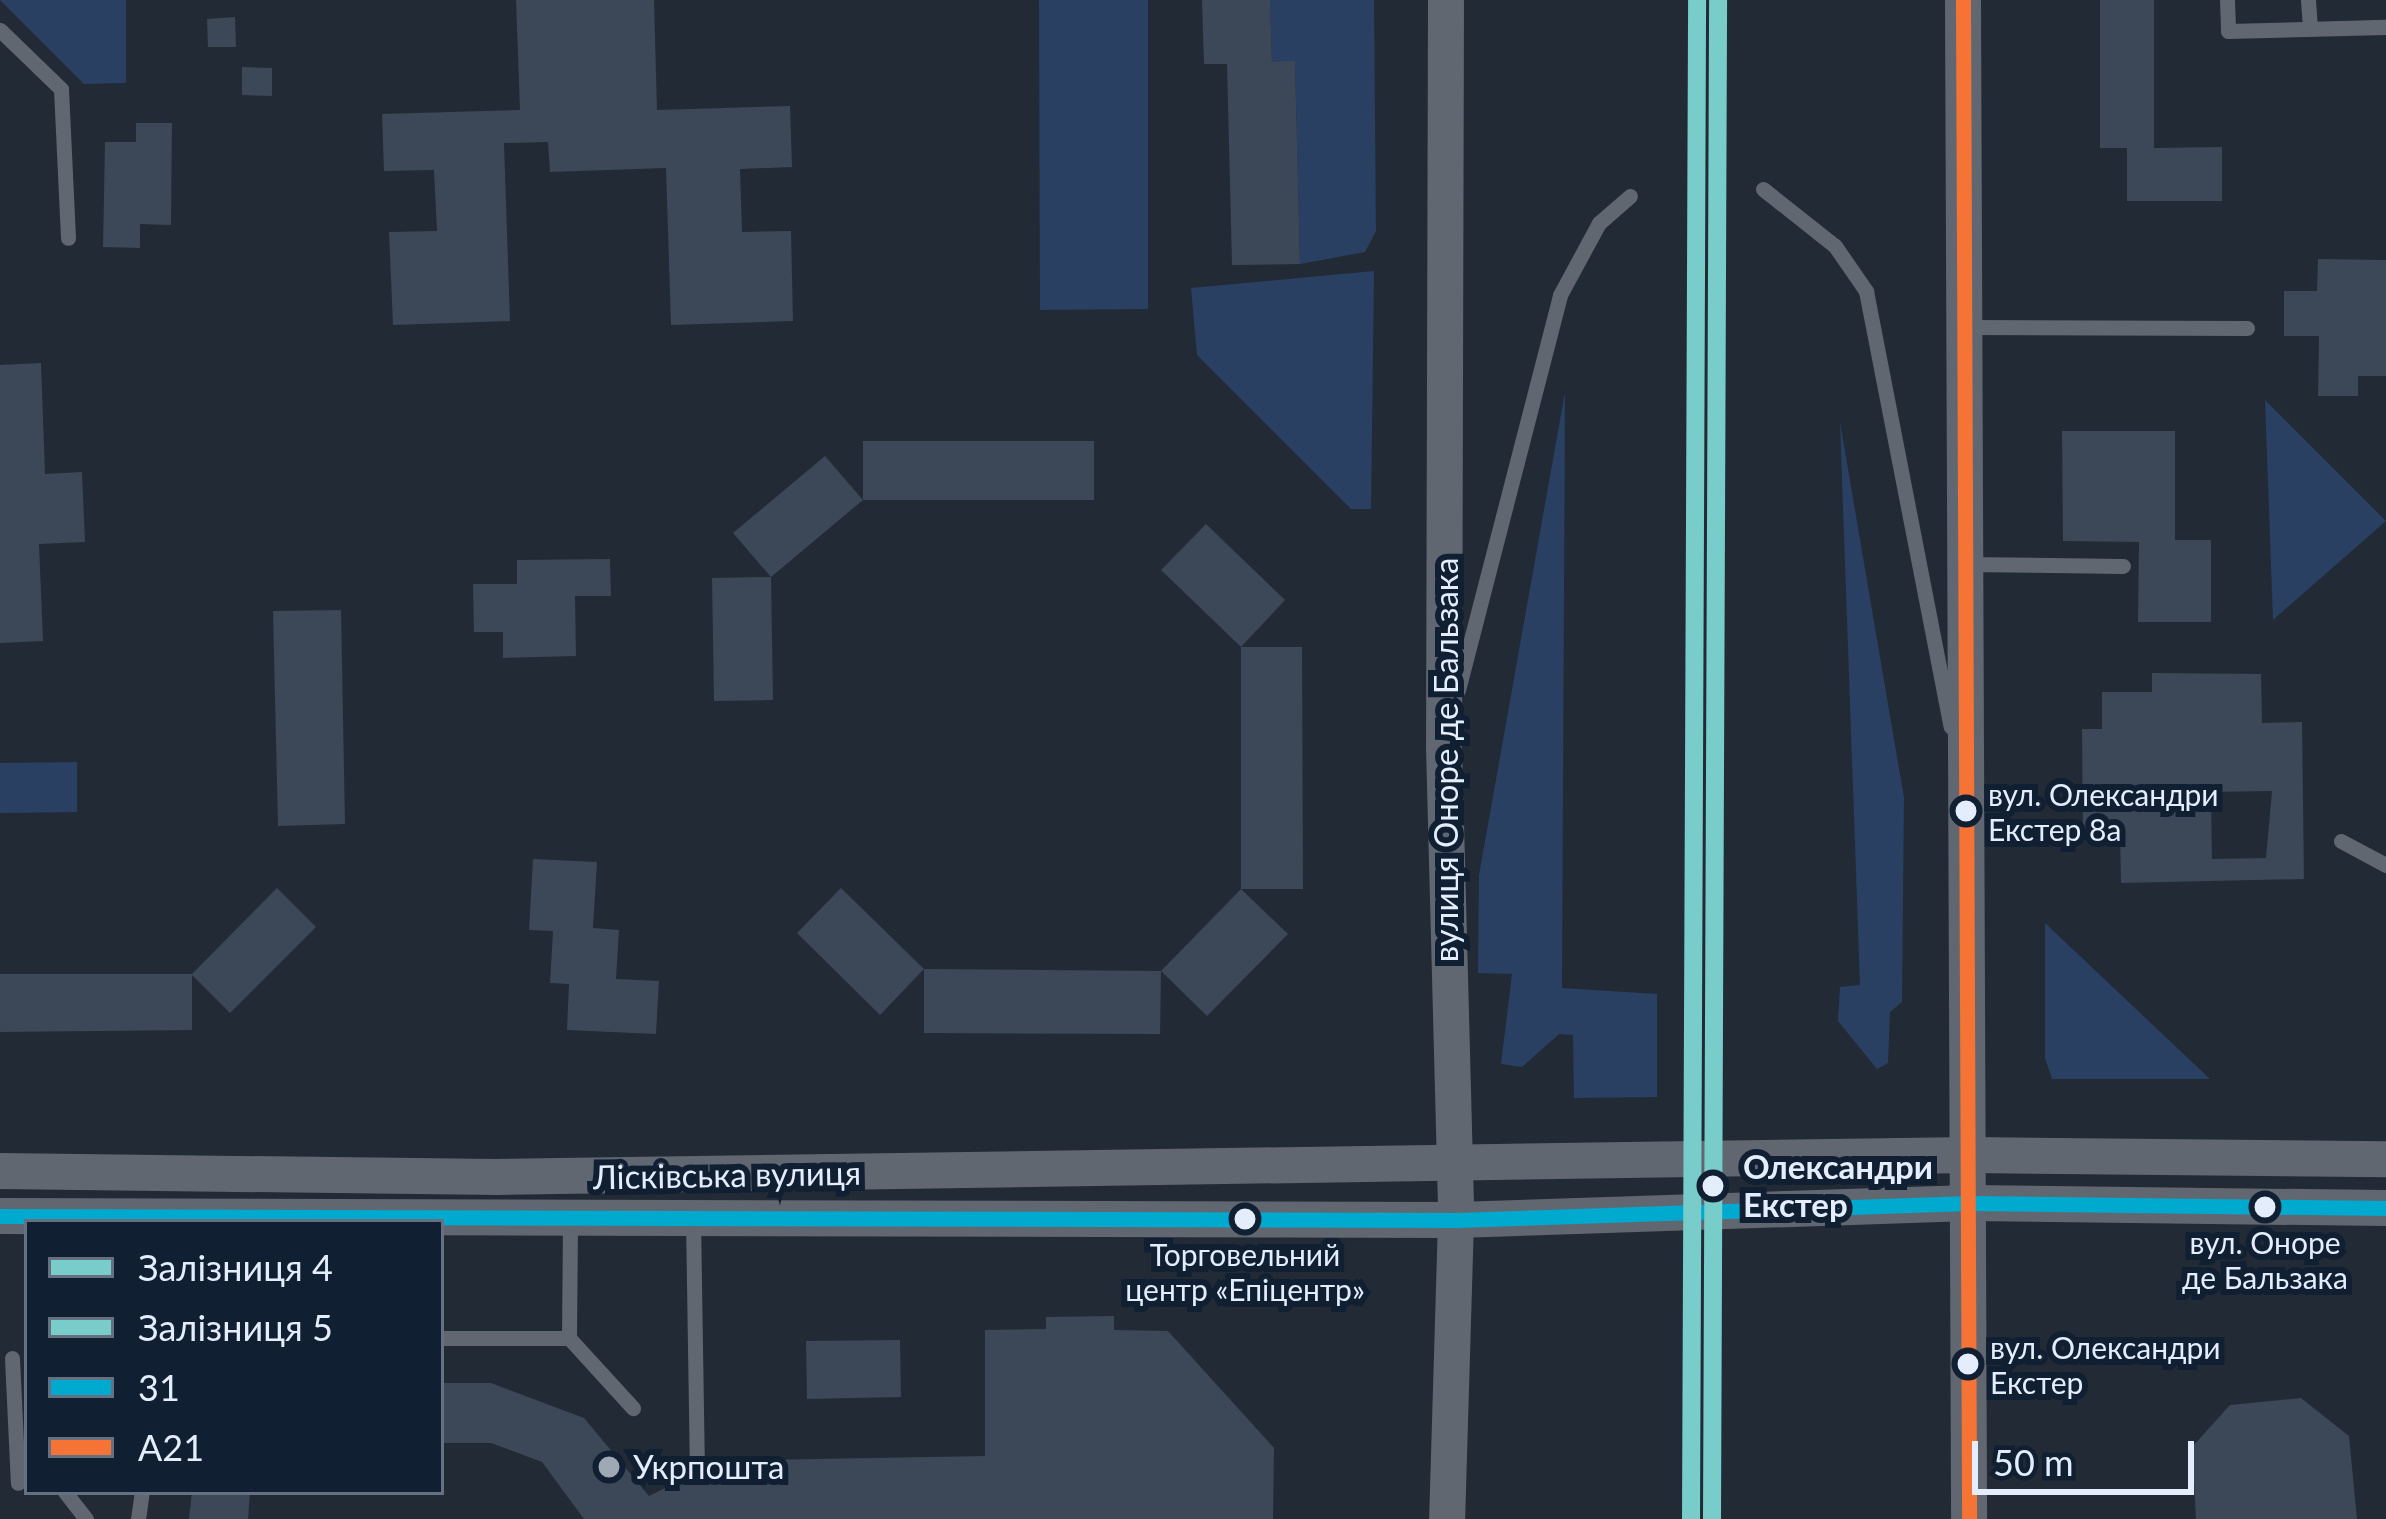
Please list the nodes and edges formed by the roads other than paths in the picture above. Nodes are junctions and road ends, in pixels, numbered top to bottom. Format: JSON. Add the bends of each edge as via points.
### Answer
{"nodes":[{"id":1,"x":1446,"y":0,"type":"edge"},
{"id":2,"x":1963,"y":0,"type":"edge"},
{"id":3,"x":2227,"y":0,"type":"edge"},
{"id":4,"x":2308,"y":0,"type":"edge"},
{"id":5,"x":2310,"y":26,"type":"junction"},
{"id":6,"x":2386,"y":27,"type":"edge"},
{"id":7,"x":0,"y":30,"type":"edge"},
{"id":8,"x":1763,"y":190,"type":"dead end"},
{"id":9,"x":1630,"y":196,"type":"dead end"},
{"id":10,"x":68,"y":238,"type":"dead end"},
{"id":11,"x":1963,"y":328,"type":"junction"},
{"id":12,"x":2247,"y":328,"type":"dead end"},
{"id":13,"x":1961,"y":565,"type":"junction"},
{"id":14,"x":2123,"y":566,"type":"dead end"},
{"id":15,"x":1444,"y":747,"type":"junction"},
{"id":16,"x":1965,"y":801,"type":"junction"},
{"id":17,"x":2341,"y":842,"type":"dead end"},
{"id":18,"x":2386,"y":865,"type":"edge"},
{"id":19,"x":1970,"y":1155,"type":"junction"},
{"id":20,"x":2386,"y":1160,"type":"edge"},
{"id":21,"x":1453,"y":1161,"type":"junction"},
{"id":22,"x":0,"y":1171,"type":"edge"},
{"id":23,"x":1970,"y":1203,"type":"junction"},
{"id":24,"x":2386,"y":1208,"type":"edge"},
{"id":25,"x":0,"y":1216,"type":"edge"},
{"id":26,"x":570,"y":1216,"type":"junction"},
{"id":27,"x":693,"y":1216,"type":"junction"},
{"id":28,"x":216,"y":1219,"type":"edge"},
{"id":29,"x":1456,"y":1220,"type":"junction"},
{"id":30,"x":444,"y":1338,"type":"edge"},
{"id":31,"x":569,"y":1338,"type":"junction"},
{"id":32,"x":12,"y":1358,"type":"dead end"},
{"id":33,"x":633,"y":1408,"type":"dead end"},
{"id":34,"x":697,"y":1461,"type":"dead end"},
{"id":35,"x":0,"y":1484,"type":"edge"},
{"id":36,"x":23,"y":1484,"type":"edge"},
{"id":37,"x":67,"y":1495,"type":"edge"},
{"id":38,"x":86,"y":1519,"type":"edge"},
{"id":39,"x":1448,"y":1519,"type":"edge"},
{"id":40,"x":1969,"y":1519,"type":"edge"}],
"edges":[{"from":1,"to":15,"type":"street","name":"вулиця Оноре де Бальзака"},
{"from":2,"to":11,"type":"street"},
{"from":3,"to":5,"type":"lane","via":[[2228,31]]},
{"from":4,"to":5,"type":"lane"},
{"from":5,"to":6,"type":"lane"},
{"from":7,"to":10,"type":"lane","via":[[57,81],[64,98]]},
{"from":8,"to":16,"type":"lane","via":[[1835,245],[1865,291]]},
{"from":9,"to":15,"type":"lane","via":[[1599,223],[1560,295]]},
{"from":11,"to":12,"type":"lane"},
{"from":11,"to":13,"type":"street"},
{"from":13,"to":14,"type":"lane"},
{"from":13,"to":16,"type":"street"},
{"from":15,"to":21,"type":"street","name":"вулиця Оноре де Бальзака"},
{"from":16,"to":19,"type":"street"},
{"from":17,"to":18,"type":"lane"},
{"from":19,"to":20,"type":"street","name":"Лісківська вулиця"},
{"from":19,"to":21,"type":"street","name":"Лісківська вулиця"},
{"from":19,"to":23,"type":"street"},
{"from":21,"to":22,"type":"street","name":"Лісківська вулиця","via":[[497,1178]]},
{"from":21,"to":29,"type":"street","name":"вулиця Оноре де Бальзака"},
{"from":23,"to":24,"type":"street","name":"Лісківська вулиця"},
{"from":23,"to":29,"type":"street","name":"Лісківська вулиця"},
{"from":23,"to":40,"type":"street"},
{"from":25,"to":28,"type":"street","name":"Лісківська вулиця"},
{"from":26,"to":27,"type":"street","name":"Лісківська вулиця"},
{"from":26,"to":28,"type":"street","name":"Лісківська вулиця"},
{"from":26,"to":31,"type":"lane"},
{"from":27,"to":29,"type":"street","name":"Лісківська вулиця"},
{"from":27,"to":34,"type":"lane"},
{"from":29,"to":39,"type":"street","name":"вулиця Оноре де Бальзака"},
{"from":30,"to":31,"type":"lane"},
{"from":31,"to":33,"type":"lane"},
{"from":32,"to":36,"type":"lane"},
{"from":35,"to":36,"type":"lane"},
{"from":37,"to":38,"type":"lane"}]}
